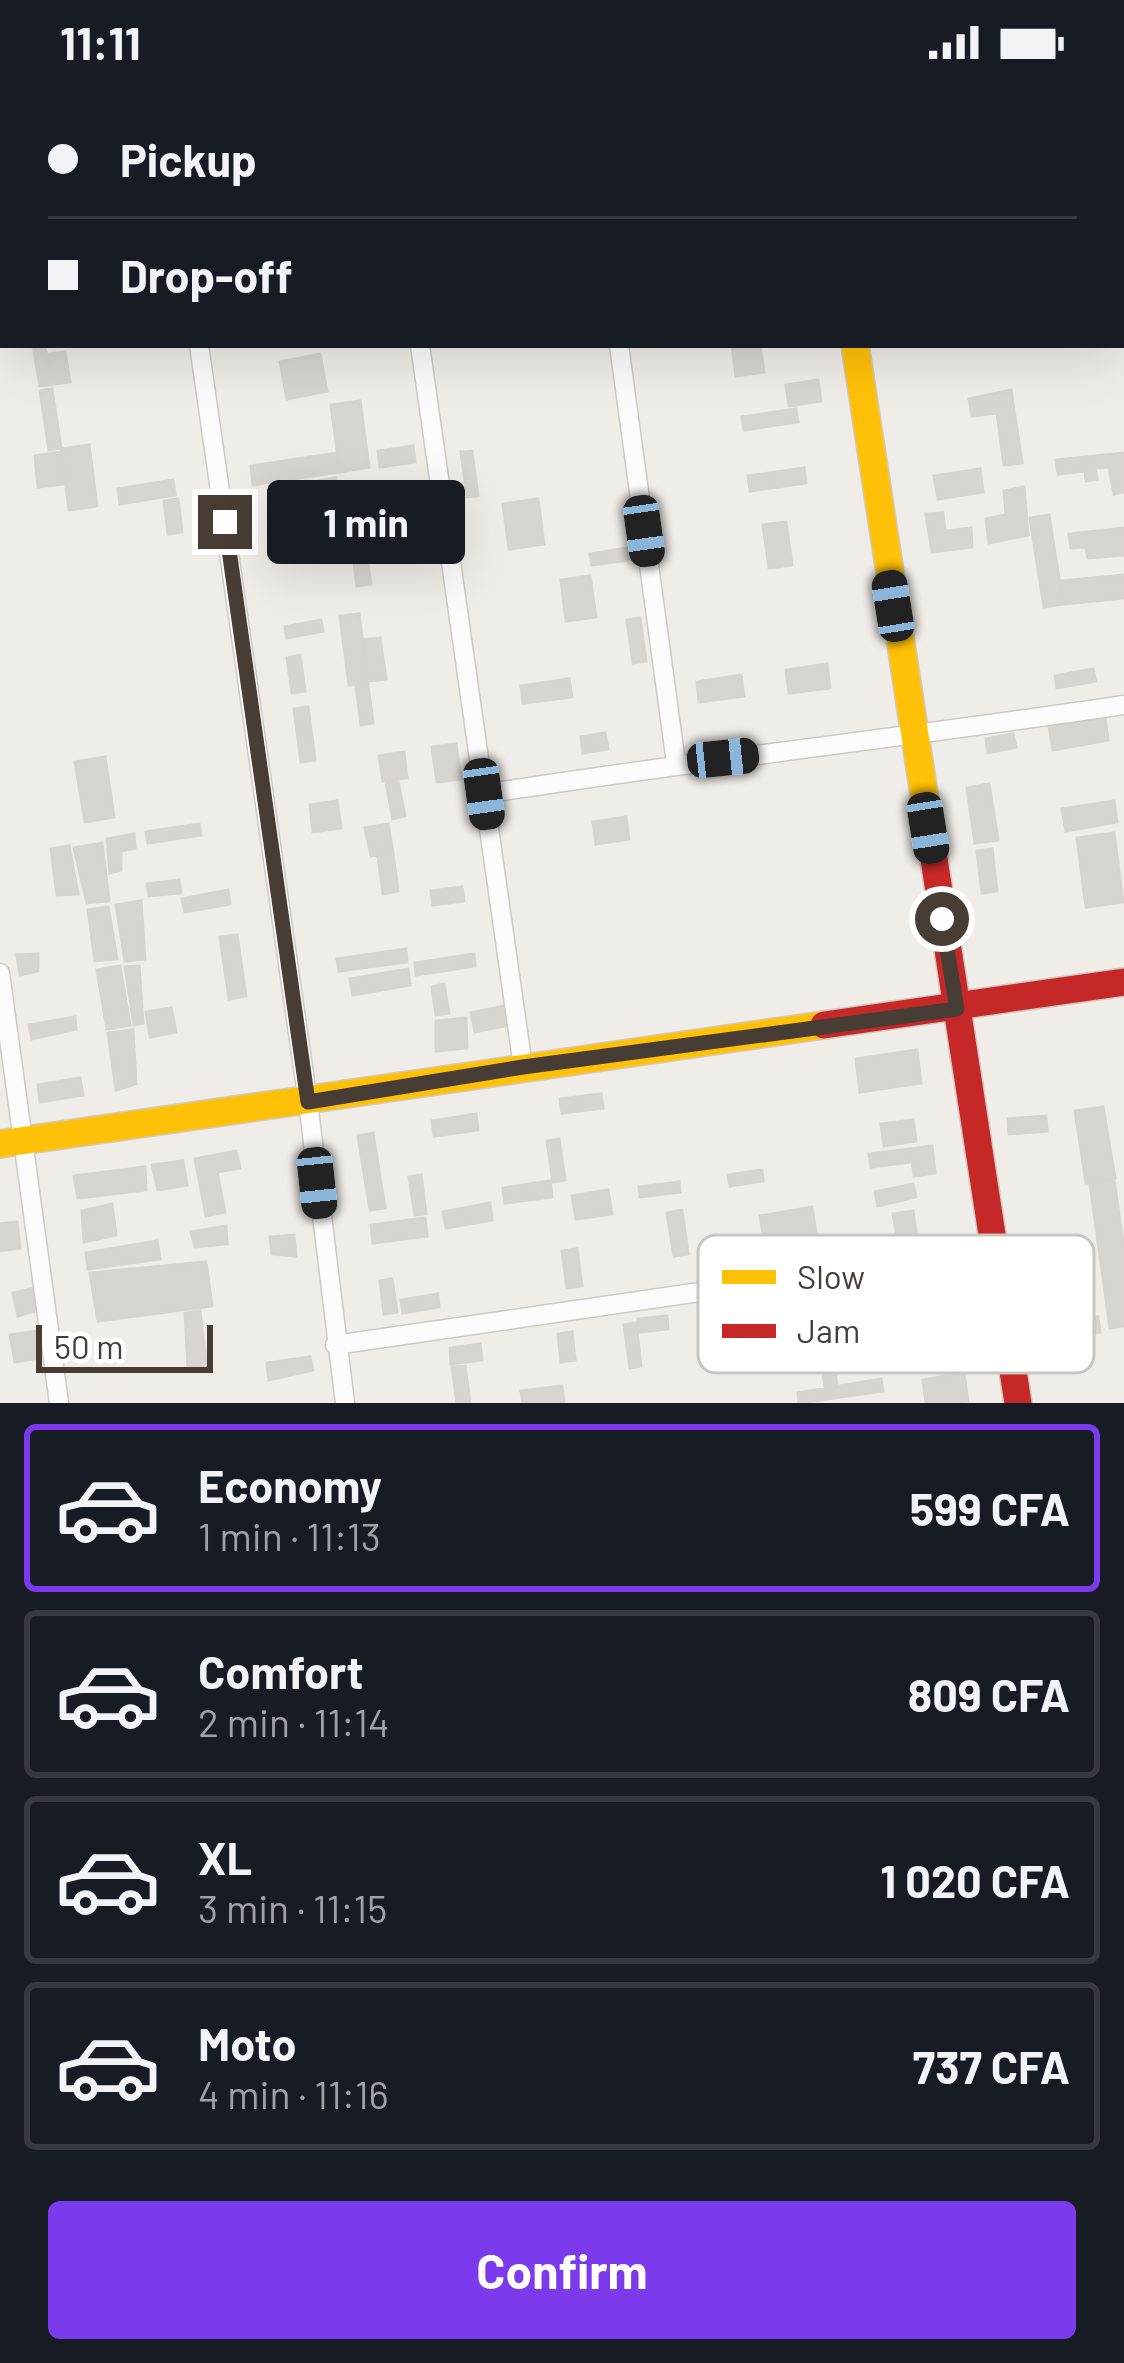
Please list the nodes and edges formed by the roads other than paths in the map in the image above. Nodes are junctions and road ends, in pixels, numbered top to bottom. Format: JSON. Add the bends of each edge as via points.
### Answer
{"nodes":[{"id":1,"x":199,"y":348,"type":"edge"},
{"id":2,"x":420,"y":348,"type":"edge"},
{"id":3,"x":619,"y":348,"type":"edge"},
{"id":4,"x":854,"y":348,"type":"edge"},
{"id":5,"x":1124,"y":705,"type":"edge"},
{"id":6,"x":913,"y":737,"type":"junction"},
{"id":7,"x":676,"y":763,"type":"junction"},
{"id":8,"x":484,"y":794,"type":"junction"},
{"id":9,"x":0,"y":973,"type":"edge"},
{"id":10,"x":1124,"y":982,"type":"edge"},
{"id":11,"x":957,"y":1009,"type":"junction"},
{"id":12,"x":523,"y":1067,"type":"junction"},
{"id":13,"x":308,"y":1102,"type":"junction"},
{"id":14,"x":12,"y":1142,"type":"edge"},
{"id":15,"x":994,"y":1235,"type":"edge"},
{"id":16,"x":698,"y":1292,"type":"edge"},
{"id":17,"x":335,"y":1345,"type":"junction"},
{"id":18,"x":1014,"y":1373,"type":"edge"},
{"id":19,"x":58,"y":1403,"type":"edge"},
{"id":20,"x":345,"y":1403,"type":"edge"},
{"id":21,"x":1018,"y":1403,"type":"edge"}],
"edges":[{"from":1,"to":13,"type":"street"},
{"from":2,"to":8,"type":"street"},
{"from":3,"to":7,"type":"street"},
{"from":4,"to":6,"type":"street"},
{"from":5,"to":6,"type":"street"},
{"from":6,"to":7,"type":"street"},
{"from":6,"to":11,"type":"street"},
{"from":7,"to":8,"type":"street"},
{"from":8,"to":12,"type":"street"},
{"from":9,"to":14,"type":"street"},
{"from":10,"to":11,"type":"street"},
{"from":11,"to":12,"type":"street"},
{"from":11,"to":15,"type":"street"},
{"from":12,"to":13,"type":"street"},
{"from":13,"to":14,"type":"street"},
{"from":13,"to":17,"type":"street"},
{"from":14,"to":19,"type":"street"},
{"from":16,"to":17,"type":"street"},
{"from":17,"to":20,"type":"street"},
{"from":18,"to":21,"type":"street"}]}
